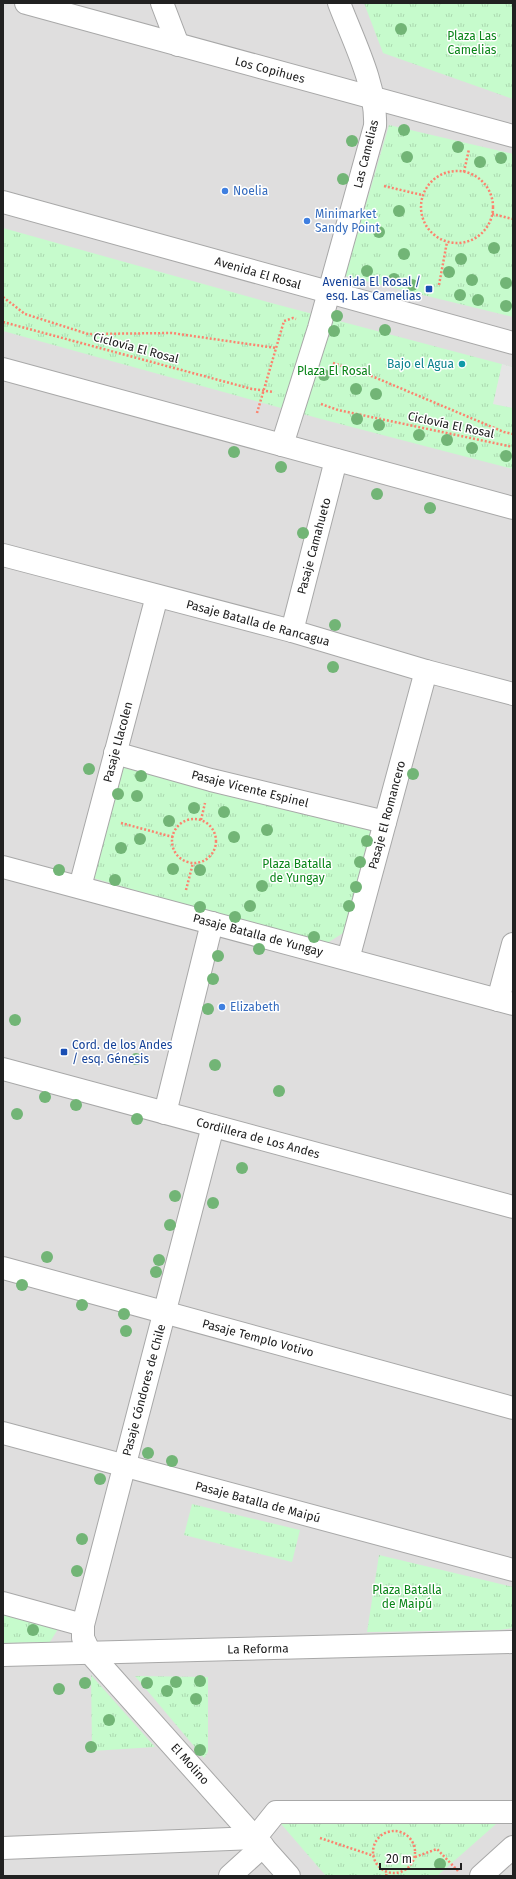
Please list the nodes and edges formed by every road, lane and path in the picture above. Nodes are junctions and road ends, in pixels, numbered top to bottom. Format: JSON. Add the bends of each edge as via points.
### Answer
{"nodes":[{"id":1,"x":26,"y":3,"type":"edge"},
{"id":2,"x":162,"y":3,"type":"edge"},
{"id":3,"x":339,"y":3,"type":"edge"},
{"id":4,"x":59,"y":8,"type":"edge"},
{"id":5,"x":178,"y":45,"type":"junction"},
{"id":6,"x":373,"y":98,"type":"junction"},
{"id":7,"x":513,"y":136,"type":"edge"},
{"id":8,"x":470,"y":145,"type":"dead end"},
{"id":9,"x":464,"y":172,"type":"junction"},
{"id":10,"x":376,"y":185,"type":"dead end"},
{"id":11,"x":422,"y":195,"type":"junction"},
{"id":12,"x":3,"y":202,"type":"edge"},
{"id":13,"x":492,"y":214,"type":"junction"},
{"id":14,"x":513,"y":219,"type":"edge"},
{"id":15,"x":447,"y":242,"type":"junction"},
{"id":16,"x":439,"y":284,"type":"dead end"},
{"id":17,"x":328,"y":293,"type":"junction"},
{"id":18,"x":3,"y":297,"type":"edge"},
{"id":19,"x":3,"y":322,"type":"edge"},
{"id":20,"x":513,"y":343,"type":"edge"},
{"id":21,"x":276,"y":348,"type":"dead end"},
{"id":22,"x":329,"y":361,"type":"dead end"},
{"id":23,"x":3,"y":369,"type":"edge"},
{"id":24,"x":265,"y":390,"type":"dead end"},
{"id":25,"x":315,"y":402,"type":"dead end"},
{"id":26,"x":513,"y":434,"type":"edge"},
{"id":27,"x":282,"y":445,"type":"junction"},
{"id":28,"x":513,"y":447,"type":"edge"},
{"id":29,"x":336,"y":460,"type":"junction"},
{"id":30,"x":513,"y":508,"type":"edge"},
{"id":31,"x":4,"y":559,"type":"edge"},
{"id":32,"x":157,"y":596,"type":"junction"},
{"id":33,"x":292,"y":631,"type":"junction"},
{"id":34,"x":426,"y":671,"type":"junction"},
{"id":35,"x":513,"y":694,"type":"edge"},
{"id":36,"x":116,"y":752,"type":"junction"},
{"id":37,"x":99,"y":817,"type":"junction"},
{"id":38,"x":385,"y":822,"type":"junction"},
{"id":39,"x":173,"y":837,"type":"junction"},
{"id":40,"x":3,"y":867,"type":"edge"},
{"id":41,"x":80,"y":887,"type":"junction"},
{"id":42,"x":212,"y":923,"type":"junction"},
{"id":43,"x":513,"y":944,"type":"edge"},
{"id":44,"x":348,"y":960,"type":"junction"},
{"id":45,"x":505,"y":1002,"type":"edge"},
{"id":46,"x":3,"y":1069,"type":"edge"},
{"id":47,"x":166,"y":1113,"type":"junction"},
{"id":48,"x":213,"y":1126,"type":"junction"},
{"id":49,"x":513,"y":1207,"type":"edge"},
{"id":50,"x":3,"y":1268,"type":"edge"},
{"id":51,"x":164,"y":1312,"type":"junction"},
{"id":52,"x":513,"y":1408,"type":"edge"},
{"id":53,"x":3,"y":1433,"type":"edge"},
{"id":54,"x":124,"y":1466,"type":"junction"},
{"id":55,"x":513,"y":1570,"type":"edge"},
{"id":56,"x":3,"y":1603,"type":"edge"},
{"id":57,"x":83,"y":1625,"type":"junction"},
{"id":58,"x":513,"y":1642,"type":"edge"},
{"id":59,"x":90,"y":1653,"type":"junction"},
{"id":60,"x":3,"y":1655,"type":"edge"},
{"id":61,"x":513,"y":1812,"type":"edge"},
{"id":62,"x":317,"y":1838,"type":"dead end"},
{"id":63,"x":259,"y":1842,"type":"junction"},
{"id":64,"x":513,"y":1847,"type":"edge"},
{"id":65,"x":6,"y":1850,"type":"edge"},
{"id":66,"x":374,"y":1856,"type":"junction"},
{"id":67,"x":415,"y":1857,"type":"junction"},
{"id":68,"x":386,"y":1872,"type":"junction"},
{"id":69,"x":230,"y":1876,"type":"edge"},
{"id":70,"x":289,"y":1876,"type":"edge"},
{"id":71,"x":386,"y":1876,"type":"edge"},
{"id":72,"x":462,"y":1876,"type":"edge"},
{"id":73,"x":481,"y":1876,"type":"edge"}],
"edges":[{"from":1,"to":4,"type":"street","name":"Los Copihues"},
{"from":2,"to":5,"type":"street"},
{"from":3,"to":6,"type":"street","name":"Las Camelias"},
{"from":4,"to":5,"type":"street","name":"Los Copihues"},
{"from":5,"to":6,"type":"street","name":"Los Copihues"},
{"from":6,"to":7,"type":"street","name":"Los Copihues"},
{"from":6,"to":17,"type":"street","name":"Las Camelias","via":[[376,111],[375,126]]},
{"from":8,"to":9,"type":"path"},
{"from":9,"to":11,"type":"path","via":[[448,172],[438,176],[428,184]]},
{"from":9,"to":13,"type":"path","via":[[472,174],[489,191]]},
{"from":10,"to":11,"type":"path"},
{"from":11,"to":15,"type":"path","via":[[422,219],[428,230]]},
{"from":12,"to":17,"type":"street","name":"Avenida El Rosal"},
{"from":13,"to":14,"type":"path"},
{"from":13,"to":15,"type":"path","via":[[481,235],[470,241]]},
{"from":15,"to":16,"type":"path"},
{"from":17,"to":20,"type":"street","name":"Avenida El Rosal"},
{"from":17,"to":27,"type":"street","name":"Las Camelias"},
{"from":18,"to":21,"type":"path","via":[[25,314],[88,334],[172,333]]},
{"from":19,"to":24,"type":"path","name":"Ciclovía El Rosal","via":[[252,389]]},
{"from":22,"to":26,"type":"path"},
{"from":23,"to":27,"type":"street"},
{"from":25,"to":28,"type":"path","name":"Ciclovía El Rosal","via":[[338,410]]},
{"from":27,"to":29,"type":"street"},
{"from":29,"to":30,"type":"street"},
{"from":29,"to":33,"type":"street","name":"Pasaje Camahueto"},
{"from":31,"to":32,"type":"street","name":"Pasaje Batalla de Rancagua"},
{"from":32,"to":33,"type":"street","name":"Pasaje Batalla de Rancagua"},
{"from":32,"to":36,"type":"street","name":"Pasaje Llacolen"},
{"from":33,"to":34,"type":"street","name":"Pasaje Batalla de Rancagua"},
{"from":34,"to":35,"type":"street","name":"Pasaje Batalla de Rancagua"},
{"from":34,"to":38,"type":"street","name":"Pasaje El Romancero"},
{"from":36,"to":37,"type":"street","name":"Pasaje Llacolen"},
{"from":36,"to":38,"type":"street","name":"Pasaje Vicente Espinel","via":[[211,780]]},
{"from":37,"to":39,"type":"path"},
{"from":37,"to":41,"type":"street","name":"Pasaje Llacolen"},
{"from":38,"to":44,"type":"street","name":"Pasaje El Romancero"},
{"from":39,"to":39,"type":"path","via":[[175,830],[186,821],[201,820],[215,835],[214,849],[206,860],[193,863],[186,861],[175,852]]},
{"from":40,"to":41,"type":"street","name":"Pasaje Batalla de Yungay"},
{"from":41,"to":42,"type":"street","name":"Pasaje Batalla de Yungay"},
{"from":42,"to":44,"type":"street","name":"Pasaje Batalla de Yungay"},
{"from":42,"to":47,"type":"street"},
{"from":43,"to":45,"type":"street"},
{"from":44,"to":45,"type":"street","name":"Pasaje Batalla de Yungay"},
{"from":46,"to":47,"type":"street","name":"Cordillera de Los Andes"},
{"from":47,"to":48,"type":"street","name":"Cordillera de Los Andes"},
{"from":48,"to":49,"type":"street","name":"Cordillera de Los Andes"},
{"from":48,"to":51,"type":"street","name":"Pasaje Cóndores de Chile"},
{"from":50,"to":51,"type":"street","name":"Pasaje Templo Votivo"},
{"from":51,"to":52,"type":"street","name":"Pasaje Templo Votivo"},
{"from":51,"to":54,"type":"street","name":"Pasaje Cóndores de Chile"},
{"from":53,"to":54,"type":"street","name":"Pasaje Batalla de Maipú"},
{"from":54,"to":55,"type":"street","name":"Pasaje Batalla de Maipú"},
{"from":54,"to":57,"type":"street","name":"Pasaje Cóndores de Chile"},
{"from":56,"to":57,"type":"street"},
{"from":57,"to":59,"type":"street","name":"Pasaje Cóndores de Chile","via":[[83,1638]]},
{"from":58,"to":59,"type":"street","name":"La Reforma"},
{"from":59,"to":60,"type":"street","name":"La Reforma"},
{"from":59,"to":63,"type":"street","name":"El Molino"},
{"from":61,"to":63,"type":"street","via":[[276,1812]]},
{"from":62,"to":66,"type":"path"},
{"from":63,"to":65,"type":"street"},
{"from":63,"to":69,"type":"street"},
{"from":63,"to":70,"type":"street","name":"El Molino"},
{"from":64,"to":73,"type":"street"},
{"from":66,"to":67,"type":"path","via":[[376,1841],[386,1832],[393,1831],[411,1838],[416,1850]]},
{"from":66,"to":68,"type":"path"},
{"from":67,"to":68,"type":"path","via":[[401,1872]]},
{"from":67,"to":72,"type":"path","via":[[437,1849]]},
{"from":68,"to":71,"type":"path"}]}
